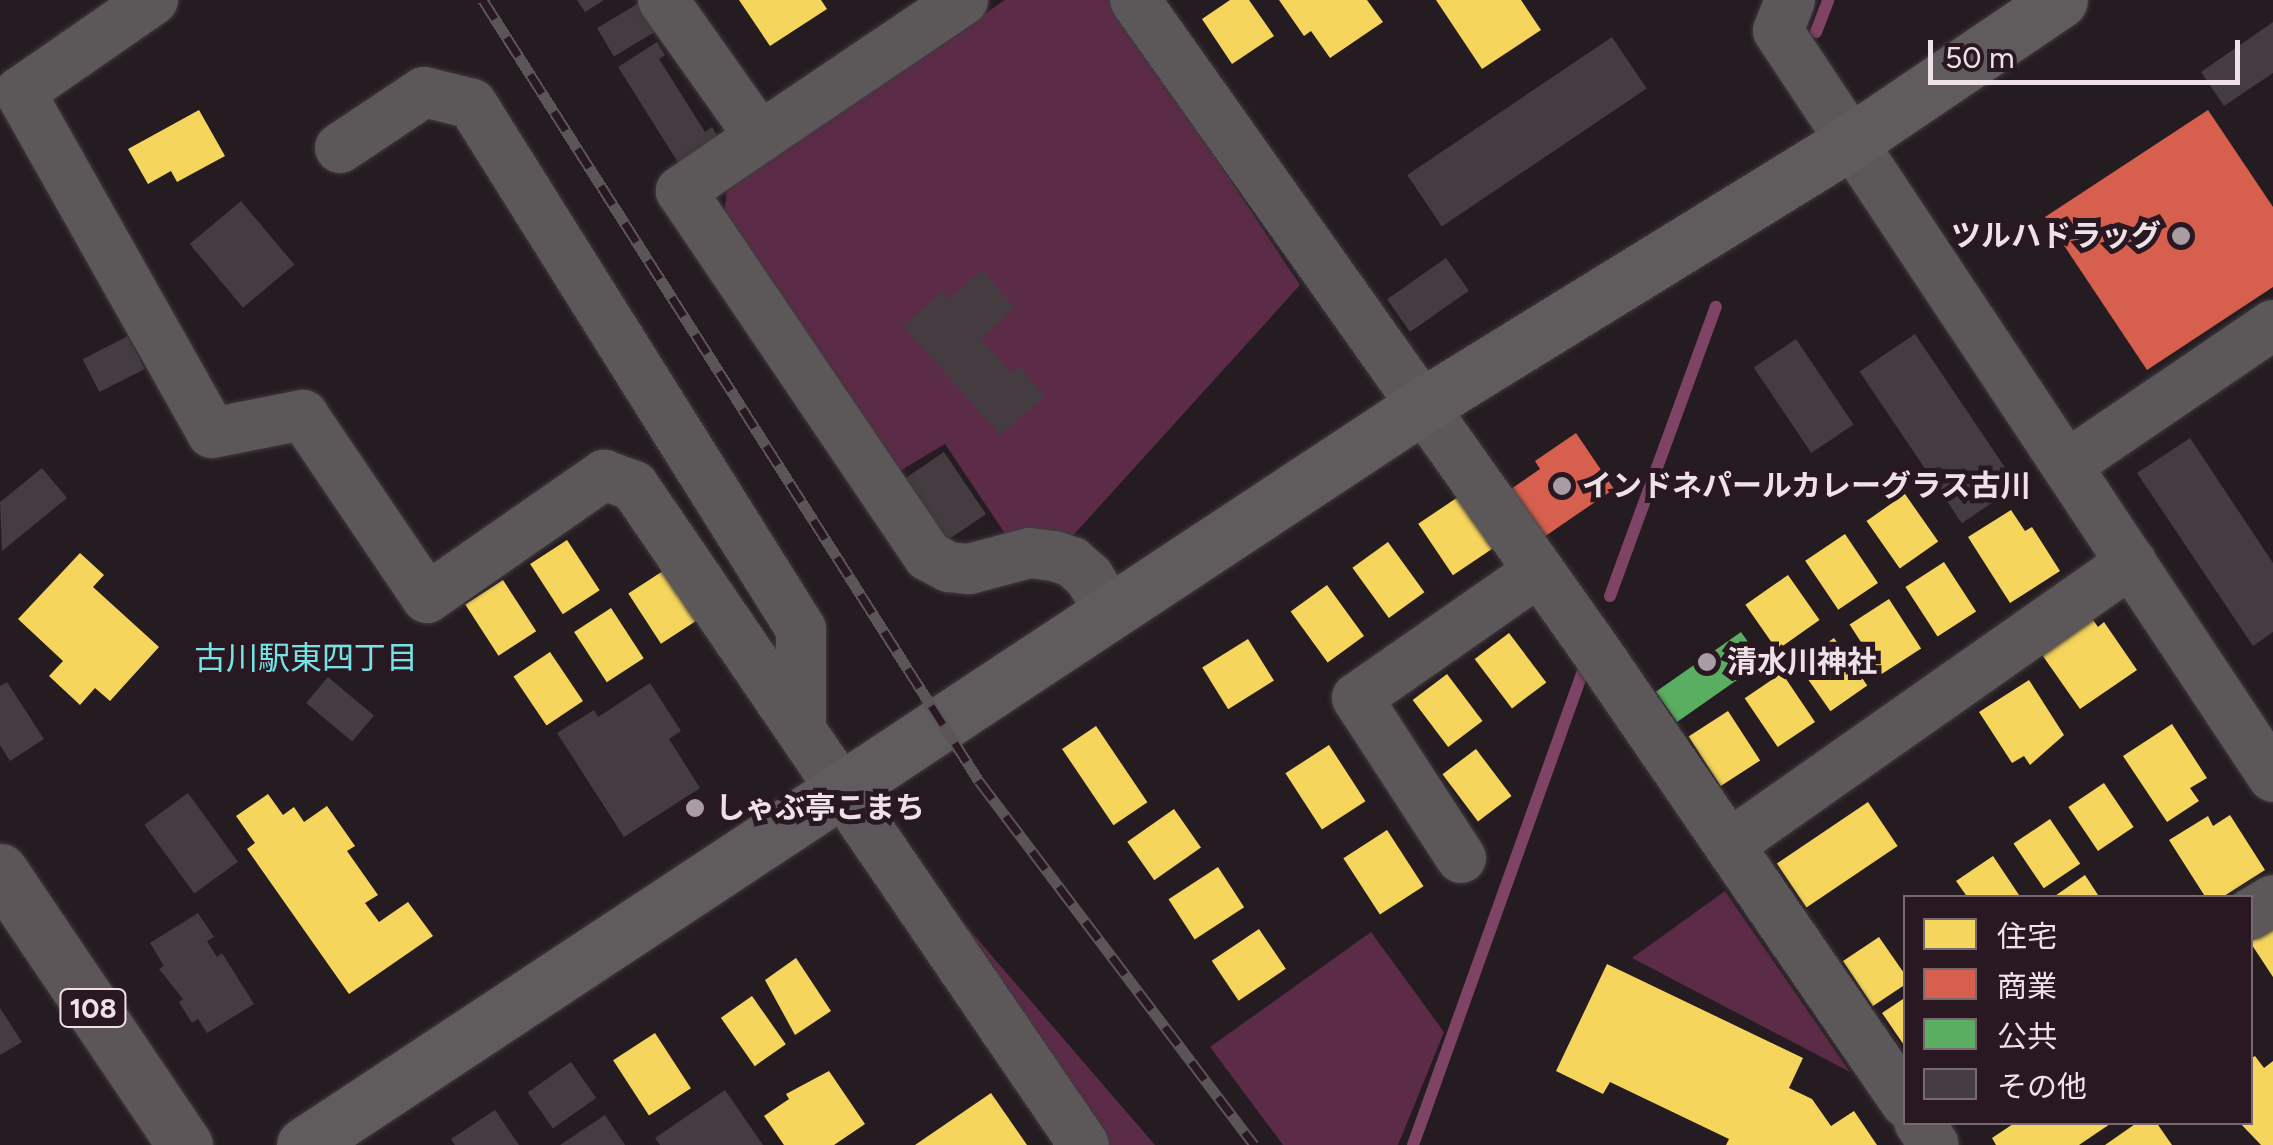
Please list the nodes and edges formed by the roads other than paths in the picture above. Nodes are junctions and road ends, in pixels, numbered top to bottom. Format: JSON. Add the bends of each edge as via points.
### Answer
{"nodes":[{"id":1,"x":153,"y":0,"type":"edge"},
{"id":2,"x":662,"y":0,"type":"edge"},
{"id":3,"x":962,"y":0,"type":"edge"},
{"id":4,"x":1136,"y":0,"type":"edge"},
{"id":5,"x":2060,"y":0,"type":"edge"},
{"id":6,"x":1775,"y":10,"type":"edge"},
{"id":7,"x":760,"y":137,"type":"junction"},
{"id":8,"x":1852,"y":141,"type":"junction"},
{"id":9,"x":340,"y":148,"type":"dead end"},
{"id":10,"x":2273,"y":324,"type":"edge"},
{"id":11,"x":1422,"y":406,"type":"junction"},
{"id":12,"x":2066,"y":465,"type":"junction"},
{"id":13,"x":2130,"y":562,"type":"junction"},
{"id":14,"x":1539,"y":570,"type":"junction"},
{"id":15,"x":1112,"y":613,"type":"junction"},
{"id":16,"x":801,"y":725,"type":"junction"},
{"id":17,"x":2273,"y":777,"type":"edge"},
{"id":18,"x":845,"y":790,"type":"junction"},
{"id":19,"x":1729,"y":844,"type":"junction"},
{"id":20,"x":1461,"y":858,"type":"dead end"},
{"id":21,"x":0,"y":871,"type":"edge"},
{"id":22,"x":1903,"y":1099,"type":"edge"},
{"id":23,"x":186,"y":1145,"type":"edge"},
{"id":24,"x":304,"y":1145,"type":"edge"},
{"id":25,"x":1084,"y":1145,"type":"edge"}],
"edges":[{"from":1,"to":16,"type":"street","via":[[20,92],[212,433],[304,415],[427,598],[604,475],[634,486]]},
{"from":2,"to":7,"type":"street"},
{"from":3,"to":7,"type":"street"},
{"from":4,"to":11,"type":"street"},
{"from":5,"to":8,"type":"street"},
{"from":6,"to":8,"type":"street"},
{"from":7,"to":15,"type":"street","via":[[681,191],[928,556],[948,568],[969,569],[1029,552],[1054,556],[1089,577]]},
{"from":8,"to":11,"type":"street"},
{"from":8,"to":12,"type":"street"},
{"from":9,"to":16,"type":"street","via":[[424,92],[472,104],[801,629]]},
{"from":10,"to":12,"type":"street"},
{"from":11,"to":14,"type":"street"},
{"from":11,"to":15,"type":"street"},
{"from":12,"to":13,"type":"street"},
{"from":13,"to":17,"type":"street"},
{"from":13,"to":19,"type":"street"},
{"from":14,"to":19,"type":"street"},
{"from":14,"to":20,"type":"street","via":[[1357,698]]},
{"from":15,"to":18,"type":"street"},
{"from":16,"to":18,"type":"street"},
{"from":18,"to":24,"type":"street"},
{"from":18,"to":25,"type":"street"},
{"from":19,"to":22,"type":"street"},
{"from":21,"to":23,"type":"highway","number":"108"}]}
